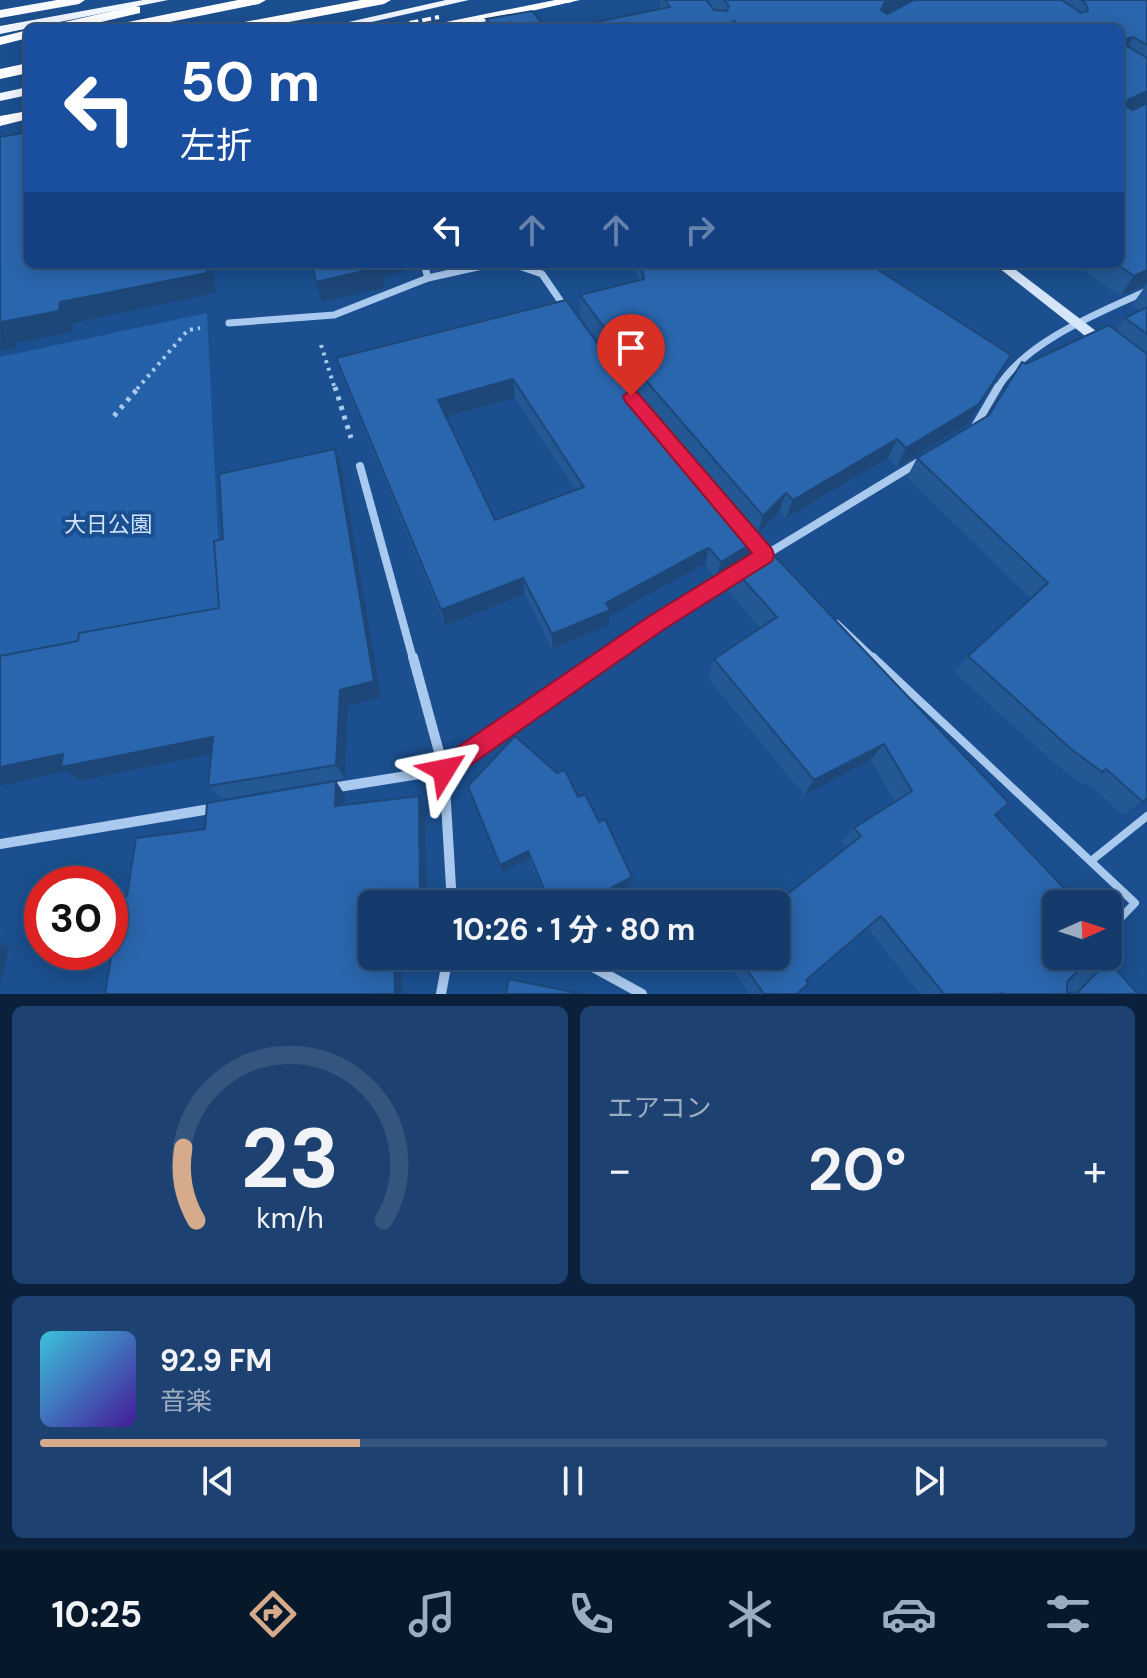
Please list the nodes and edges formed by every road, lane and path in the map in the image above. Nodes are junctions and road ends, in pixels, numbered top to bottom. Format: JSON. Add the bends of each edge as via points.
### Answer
{"nodes":[{"id":1,"x":79,"y":0,"type":"edge"},
{"id":2,"x":162,"y":0,"type":"edge"},
{"id":3,"x":179,"y":0,"type":"edge"},
{"id":4,"x":259,"y":0,"type":"edge"},
{"id":5,"x":384,"y":0,"type":"edge"},
{"id":6,"x":463,"y":0,"type":"edge"},
{"id":7,"x":574,"y":0,"type":"edge"},
{"id":8,"x":0,"y":14,"type":"edge"},
{"id":9,"x":32,"y":24,"type":"edge"},
{"id":10,"x":74,"y":24,"type":"edge"},
{"id":11,"x":138,"y":24,"type":"edge"},
{"id":12,"x":255,"y":24,"type":"edge"},
{"id":13,"x":347,"y":24,"type":"edge"},
{"id":14,"x":456,"y":24,"type":"edge"},
{"id":15,"x":24,"y":26,"type":"edge"},
{"id":16,"x":0,"y":30,"type":"edge"},
{"id":17,"x":24,"y":35,"type":"edge"},
{"id":18,"x":0,"y":41,"type":"edge"},
{"id":19,"x":24,"y":46,"type":"edge"},
{"id":20,"x":0,"y":51,"type":"edge"},
{"id":21,"x":24,"y":69,"type":"edge"},
{"id":22,"x":0,"y":74,"type":"edge"},
{"id":23,"x":24,"y":92,"type":"edge"},
{"id":24,"x":0,"y":98,"type":"edge"},
{"id":25,"x":24,"y":116,"type":"edge"},
{"id":26,"x":0,"y":121,"type":"edge"},
{"id":27,"x":425,"y":268,"type":"edge"},
{"id":28,"x":473,"y":268,"type":"edge"},
{"id":29,"x":525,"y":268,"type":"edge"},
{"id":30,"x":1005,"y":268,"type":"edge"},
{"id":31,"x":428,"y":278,"type":"junction"},
{"id":32,"x":1147,"y":291,"type":"edge"},
{"id":33,"x":568,"y":312,"type":"edge"},
{"id":34,"x":313,"y":319,"type":"junction"},
{"id":35,"x":229,"y":323,"type":"joint"},
{"id":36,"x":1077,"y":323,"type":"junction"},
{"id":37,"x":1124,"y":359,"type":"edge"},
{"id":38,"x":114,"y":416,"type":"dead end"},
{"id":39,"x":960,"y":437,"type":"edge"},
{"id":40,"x":934,"y":453,"type":"edge"},
{"id":41,"x":360,"y":466,"type":"joint"},
{"id":42,"x":734,"y":518,"type":"edge"},
{"id":43,"x":765,"y":555,"type":"junction"},
{"id":44,"x":753,"y":562,"type":"edge"},
{"id":45,"x":777,"y":566,"type":"edge"},
{"id":46,"x":741,"y":570,"type":"edge"},
{"id":47,"x":835,"y":620,"type":"edge"},
{"id":48,"x":444,"y":770,"type":"junction"},
{"id":49,"x":321,"y":790,"type":"edge"},
{"id":50,"x":229,"y":805,"type":"edge"},
{"id":51,"x":1147,"y":816,"type":"edge"},
{"id":52,"x":0,"y":844,"type":"edge"},
{"id":53,"x":1091,"y":861,"type":"junction"},
{"id":54,"x":451,"y":890,"type":"edge"},
{"id":55,"x":1121,"y":890,"type":"edge"},
{"id":56,"x":1122,"y":891,"type":"edge"},
{"id":57,"x":1122,"y":916,"type":"edge"},
{"id":58,"x":445,"y":970,"type":"edge"},
{"id":59,"x":598,"y":970,"type":"edge"},
{"id":60,"x":441,"y":994,"type":"edge"},
{"id":61,"x":642,"y":994,"type":"edge"}],
"edges":[{"from":1,"to":8,"type":"highway"},
{"from":2,"to":9,"type":"main road"},
{"from":3,"to":10,"type":"highway"},
{"from":4,"to":11,"type":"highway"},
{"from":5,"to":12,"type":"highway"},
{"from":6,"to":13,"type":"main road"},
{"from":7,"to":14,"type":"highway"},
{"from":15,"to":16,"type":"main road"},
{"from":17,"to":18,"type":"highway"},
{"from":19,"to":20,"type":"highway"},
{"from":21,"to":22,"type":"highway"},
{"from":23,"to":24,"type":"main road"},
{"from":25,"to":26,"type":"highway"},
{"from":27,"to":31,"type":"street"},
{"from":28,"to":31,"type":"street"},
{"from":29,"to":33,"type":"street","via":[[542,274]]},
{"from":30,"to":36,"type":"main road"},
{"from":31,"to":34,"type":"street"},
{"from":32,"to":36,"type":"street"},
{"from":34,"to":35,"type":"street"},
{"from":34,"to":41,"type":"path"},
{"from":35,"to":38,"type":"path","via":[[188,330]]},
{"from":36,"to":37,"type":"main road"},
{"from":36,"to":39,"type":"street","via":[[1008,371],[973,429]]},
{"from":40,"to":43,"type":"street"},
{"from":41,"to":48,"type":"street"},
{"from":42,"to":43,"type":"street"},
{"from":43,"to":44,"type":"street"},
{"from":43,"to":45,"type":"lane"},
{"from":46,"to":48,"type":"street"},
{"from":47,"to":53,"type":"lane"},
{"from":48,"to":49,"type":"street"},
{"from":48,"to":54,"type":"street"},
{"from":50,"to":52,"type":"street"},
{"from":51,"to":53,"type":"lane"},
{"from":53,"to":55,"type":"lane"},
{"from":56,"to":57,"type":"lane","via":[[1135,903]]},
{"from":58,"to":60,"type":"street"},
{"from":59,"to":61,"type":"street"}]}
